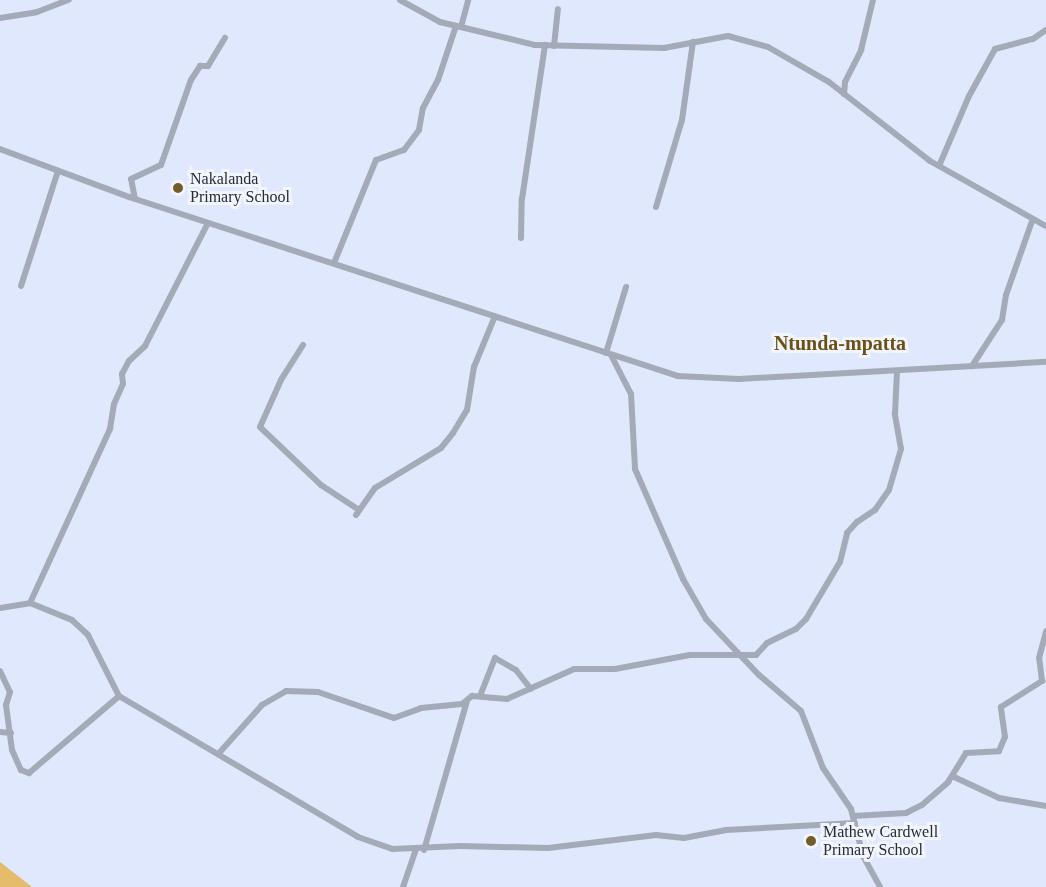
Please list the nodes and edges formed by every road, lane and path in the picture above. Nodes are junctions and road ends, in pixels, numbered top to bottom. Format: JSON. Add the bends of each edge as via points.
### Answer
{"nodes":[{"id":1,"x":69,"y":0,"type":"edge"},
{"id":2,"x":400,"y":0,"type":"edge"},
{"id":3,"x":468,"y":0,"type":"edge"},
{"id":4,"x":873,"y":0,"type":"edge"},
{"id":5,"x":558,"y":9,"type":"dead end"},
{"id":6,"x":0,"y":18,"type":"edge"},
{"id":7,"x":459,"y":27,"type":"junction"},
{"id":8,"x":1046,"y":30,"type":"edge"},
{"id":9,"x":225,"y":38,"type":"dead end"},
{"id":10,"x":693,"y":42,"type":"junction"},
{"id":11,"x":545,"y":45,"type":"junction"},
{"id":12,"x":554,"y":46,"type":"junction"},
{"id":13,"x":844,"y":94,"type":"junction"},
{"id":14,"x":0,"y":149,"type":"edge"},
{"id":15,"x":939,"y":166,"type":"junction"},
{"id":16,"x":58,"y":171,"type":"junction"},
{"id":17,"x":135,"y":199,"type":"junction"},
{"id":18,"x":656,"y":207,"type":"dead end"},
{"id":19,"x":1032,"y":221,"type":"junction"},
{"id":20,"x":208,"y":223,"type":"junction"},
{"id":21,"x":1046,"y":226,"type":"edge"},
{"id":22,"x":521,"y":238,"type":"dead end"},
{"id":23,"x":334,"y":263,"type":"junction"},
{"id":24,"x":21,"y":286,"type":"dead end"},
{"id":25,"x":626,"y":287,"type":"dead end"},
{"id":26,"x":495,"y":316,"type":"junction"},
{"id":27,"x":303,"y":345,"type":"dead end"},
{"id":28,"x":608,"y":354,"type":"junction"},
{"id":29,"x":1046,"y":362,"type":"edge"},
{"id":30,"x":972,"y":366,"type":"junction"},
{"id":31,"x":897,"y":371,"type":"junction"},
{"id":32,"x":30,"y":603,"type":"junction"},
{"id":33,"x":0,"y":608,"type":"edge"},
{"id":34,"x":1046,"y":631,"type":"edge"},
{"id":35,"x":745,"y":658,"type":"junction"},
{"id":36,"x":0,"y":671,"type":"edge"},
{"id":37,"x":531,"y":689,"type":"junction"},
{"id":38,"x":119,"y":696,"type":"junction"},
{"id":39,"x":480,"y":696,"type":"junction"},
{"id":40,"x":468,"y":701,"type":"junction"},
{"id":41,"x":0,"y":732,"type":"edge"},
{"id":42,"x":11,"y":733,"type":"junction"},
{"id":43,"x":220,"y":752,"type":"junction"},
{"id":44,"x":952,"y":776,"type":"junction"},
{"id":45,"x":1046,"y":806,"type":"edge"},
{"id":46,"x":853,"y":816,"type":"junction"},
{"id":47,"x":855,"y":823,"type":"junction"},
{"id":48,"x":416,"y":850,"type":"junction"},
{"id":49,"x":424,"y":850,"type":"junction"},
{"id":50,"x":403,"y":887,"type":"edge"},
{"id":51,"x":880,"y":887,"type":"edge"}],
"edges":[{"from":1,"to":6,"type":"street","via":[[37,12]]},
{"from":2,"to":7,"type":"street","via":[[440,22]]},
{"from":3,"to":7,"type":"street"},
{"from":4,"to":13,"type":"street","via":[[861,50],[845,82]]},
{"from":5,"to":12,"type":"street"},
{"from":7,"to":11,"type":"street"},
{"from":7,"to":23,"type":"street","via":[[423,108],[419,130],[404,150],[376,160]]},
{"from":8,"to":15,"type":"street","via":[[1033,39],[995,49],[969,96]]},
{"from":9,"to":17,"type":"street","via":[[208,66],[200,66],[191,80],[161,165],[131,179]]},
{"from":10,"to":12,"type":"street","via":[[664,48]]},
{"from":10,"to":13,"type":"street","via":[[728,36],[768,47],[798,61]]},
{"from":10,"to":18,"type":"street","via":[[682,120]]},
{"from":11,"to":12,"type":"street"},
{"from":11,"to":22,"type":"street","via":[[522,199]]},
{"from":13,"to":15,"type":"street","via":[[893,136]]},
{"from":14,"to":16,"type":"street"},
{"from":15,"to":19,"type":"street"},
{"from":16,"to":17,"type":"street"},
{"from":16,"to":24,"type":"street"},
{"from":17,"to":20,"type":"street"},
{"from":19,"to":21,"type":"street"},
{"from":19,"to":30,"type":"street","via":[[1006,295],[1002,320]]},
{"from":20,"to":23,"type":"street"},
{"from":20,"to":32,"type":"street","via":[[145,346],[122,374],[123,384],[114,404],[110,429]]},
{"from":23,"to":26,"type":"street"},
{"from":25,"to":28,"type":"street"},
{"from":26,"to":27,"type":"street","via":[[474,367],[468,407],[457,428],[441,448],[375,488],[357,512],[321,485],[260,427]]},
{"from":26,"to":28,"type":"street"},
{"from":28,"to":31,"type":"street","via":[[650,369],[700,379]]},
{"from":28,"to":35,"type":"street","via":[[631,394],[633,464],[660,529],[706,619]]},
{"from":29,"to":30,"type":"street"},
{"from":30,"to":31,"type":"street"},
{"from":31,"to":35,"type":"street","via":[[895,414],[900,449],[889,490],[875,510],[847,533],[840,562],[806,619],[796,629],[766,643],[756,655]]},
{"from":32,"to":33,"type":"street"},
{"from":32,"to":38,"type":"street","via":[[81,626]]},
{"from":34,"to":44,"type":"street","via":[[1039,658],[1042,681],[1001,706],[1005,737],[999,751],[966,753]]},
{"from":35,"to":37,"type":"street","via":[[697,655],[612,670],[583,668]]},
{"from":35,"to":46,"type":"street","via":[[801,711],[823,768]]},
{"from":36,"to":42,"type":"street","via":[[10,692],[6,705]]},
{"from":37,"to":39,"type":"street","via":[[502,700]]},
{"from":37,"to":39,"type":"street","via":[[516,670],[495,658]]},
{"from":38,"to":42,"type":"street","via":[[29,773],[21,770],[12,750]]},
{"from":38,"to":43,"type":"street"},
{"from":39,"to":40,"type":"street"},
{"from":40,"to":43,"type":"street","via":[[446,708],[421,708],[392,718],[370,707],[318,692],[286,691],[262,705]]},
{"from":40,"to":49,"type":"street"},
{"from":41,"to":42,"type":"street"},
{"from":43,"to":48,"type":"street","via":[[358,837],[393,849]]},
{"from":44,"to":45,"type":"street","via":[[999,798]]},
{"from":44,"to":46,"type":"street","via":[[922,805],[906,813]]},
{"from":46,"to":47,"type":"street"},
{"from":47,"to":49,"type":"street","via":[[726,830],[684,838],[656,835],[548,848],[460,846]]},
{"from":47,"to":51,"type":"street","via":[[862,856]]},
{"from":48,"to":49,"type":"street"},
{"from":48,"to":50,"type":"street"}]}
